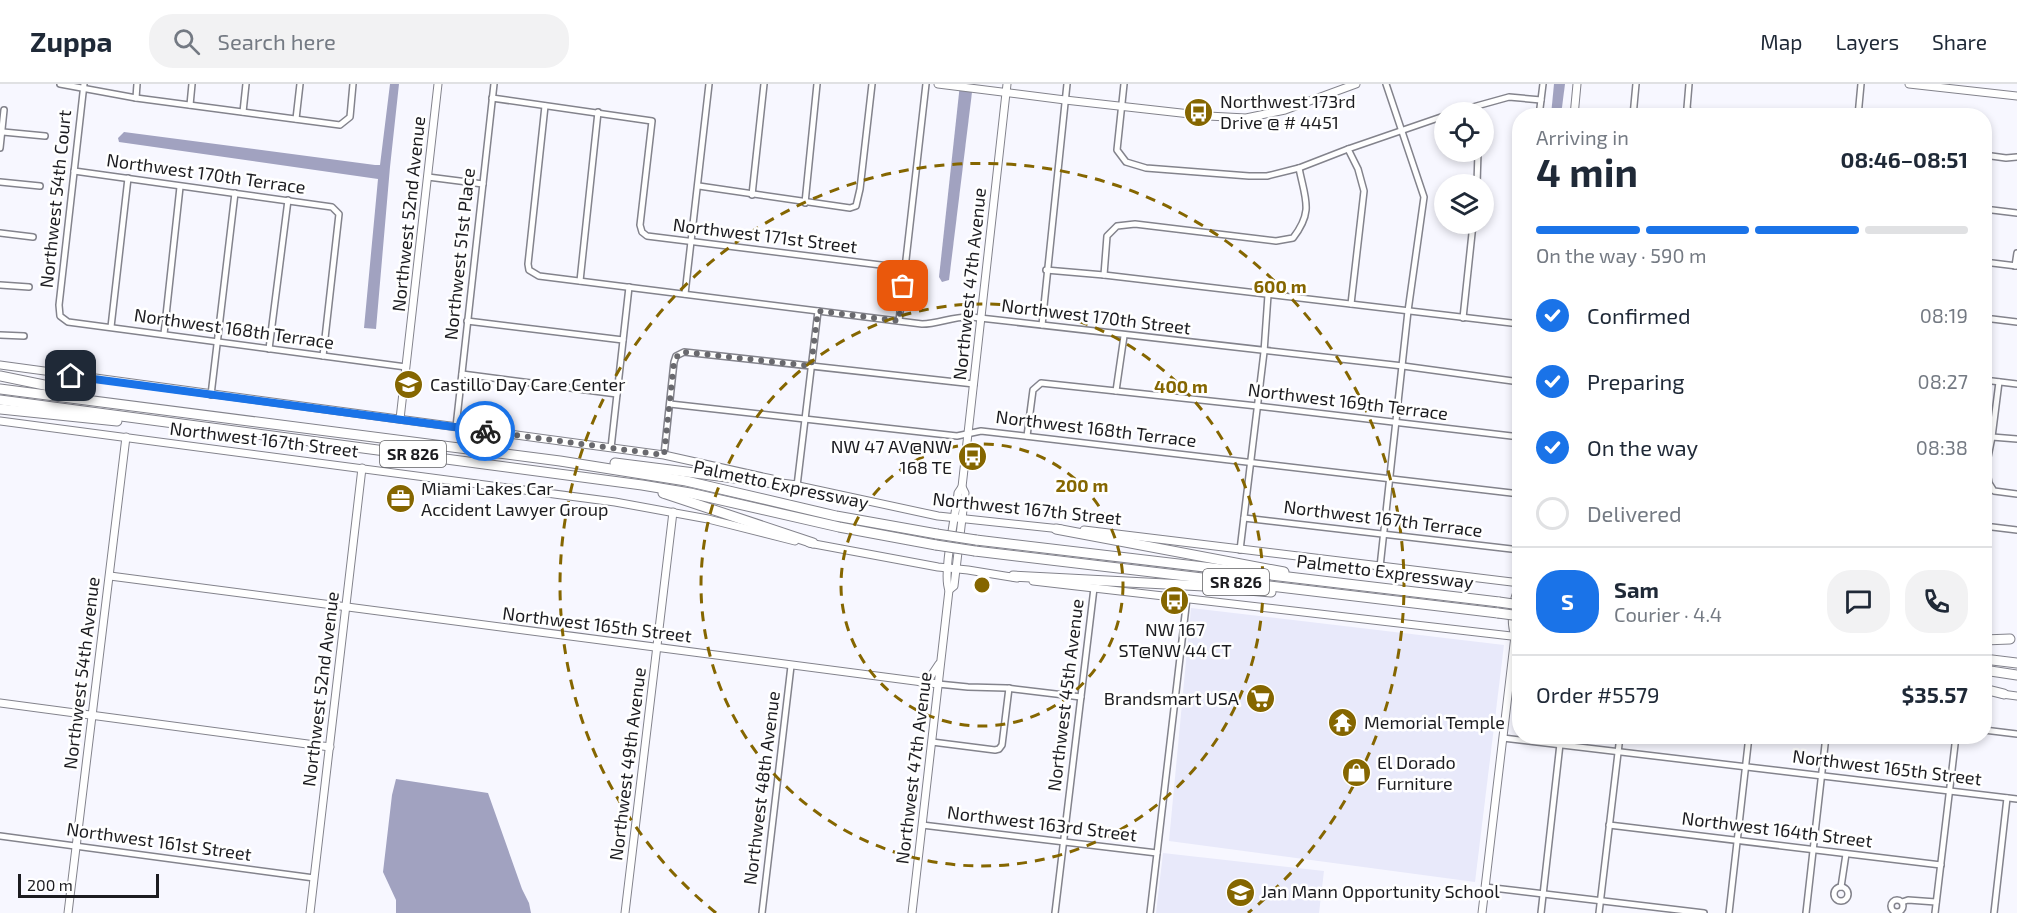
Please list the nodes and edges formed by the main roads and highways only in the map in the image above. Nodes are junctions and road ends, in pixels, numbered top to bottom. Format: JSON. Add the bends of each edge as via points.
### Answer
{"nodes":[{"id":1,"x":0,"y":376,"type":"edge"},
{"id":2,"x":0,"y":388,"type":"edge"},
{"id":3,"x":0,"y":400,"type":"edge"},
{"id":4,"x":116,"y":402,"type":"junction"},
{"id":5,"x":0,"y":409,"type":"edge"},
{"id":6,"x":184,"y":424,"type":"junction"},
{"id":7,"x":560,"y":461,"type":"junction"},
{"id":8,"x":642,"y":484,"type":"junction"},
{"id":9,"x":797,"y":486,"type":"road end"},
{"id":10,"x":1056,"y":529,"type":"road end"},
{"id":11,"x":813,"y":543,"type":"road end"},
{"id":12,"x":1013,"y":576,"type":"road end"},
{"id":13,"x":1315,"y":581,"type":"junction"},
{"id":14,"x":1324,"y":593,"type":"junction"},
{"id":15,"x":1512,"y":603,"type":"edge"},
{"id":16,"x":1512,"y":615,"type":"edge"},
{"id":17,"x":1992,"y":640,"type":"edge"},
{"id":18,"x":2013,"y":640,"type":"edge"},
{"id":19,"x":1992,"y":660,"type":"edge"},
{"id":20,"x":2017,"y":663,"type":"edge"},
{"id":21,"x":1992,"y":671,"type":"edge"},
{"id":22,"x":2017,"y":675,"type":"edge"},
{"id":23,"x":1992,"y":692,"type":"edge"},
{"id":24,"x":2004,"y":694,"type":"road end"}],
"edges":[{"from":1,"to":4,"type":"highway"},
{"from":2,"to":4,"type":"highway","name":"Palmetto Expressway","number":"SR 826"},
{"from":3,"to":6,"type":"highway","name":"Palmetto Expressway","number":"SR 826"},
{"from":4,"to":7,"type":"highway","name":"Palmetto Expressway","number":"SR 826"},
{"from":5,"to":6,"type":"highway"},
{"from":6,"to":8,"type":"highway","name":"Palmetto Expressway","number":"SR 826"},
{"from":7,"to":9,"type":"highway","via":[[593,460]]},
{"from":7,"to":13,"type":"highway","name":"Palmetto Expressway","number":"SR 826","bridge":true,"via":[[686,481],[836,516],[937,534]]},
{"from":8,"to":11,"type":"highway"},
{"from":8,"to":14,"type":"highway","name":"Palmetto Expressway","number":"SR 826","bridge":true,"via":[[839,528],[936,545]]},
{"from":10,"to":13,"type":"highway","via":[[1279,570]]},
{"from":12,"to":14,"type":"highway"},
{"from":13,"to":15,"type":"highway","name":"Palmetto Expressway","number":"SR 826","bridge":true},
{"from":14,"to":16,"type":"highway","name":"Palmetto Expressway","number":"SR 826","bridge":true},
{"from":17,"to":18,"type":"highway"},
{"from":19,"to":20,"type":"highway"},
{"from":21,"to":22,"type":"highway"},
{"from":23,"to":24,"type":"highway"}]}
